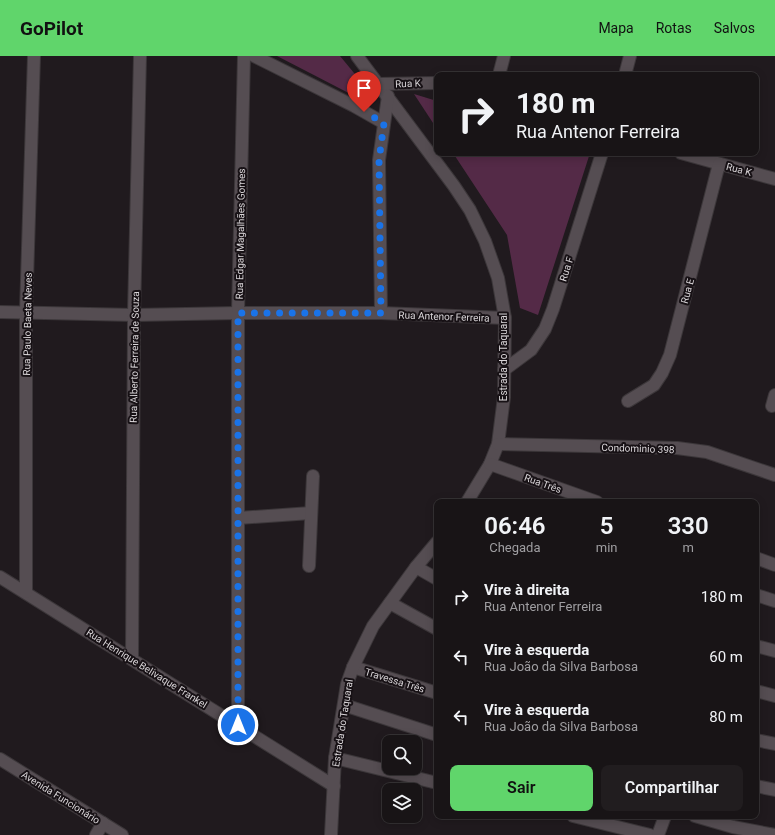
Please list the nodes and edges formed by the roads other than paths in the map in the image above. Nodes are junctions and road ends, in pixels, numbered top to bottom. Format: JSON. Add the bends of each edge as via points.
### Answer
{"nodes":[{"id":1,"x":34,"y":56,"type":"edge"},
{"id":2,"x":140,"y":56,"type":"edge"},
{"id":3,"x":244,"y":56,"type":"edge"},
{"id":4,"x":254,"y":56,"type":"edge"},
{"id":5,"x":504,"y":56,"type":"edge"},
{"id":6,"x":630,"y":56,"type":"edge"},
{"id":7,"x":359,"y":57,"type":"edge"},
{"id":8,"x":500,"y":72,"type":"edge"},
{"id":9,"x":626,"y":72,"type":"edge"},
{"id":10,"x":434,"y":83,"type":"edge"},
{"id":11,"x":378,"y":84,"type":"junction"},
{"id":12,"x":388,"y":96,"type":"junction"},
{"id":13,"x":384,"y":123,"type":"junction"},
{"id":14,"x":601,"y":156,"type":"edge"},
{"id":15,"x":691,"y":156,"type":"edge"},
{"id":16,"x":719,"y":164,"type":"junction"},
{"id":17,"x":775,"y":179,"type":"edge"},
{"id":18,"x":0,"y":312,"type":"edge"},
{"id":19,"x":26,"y":312,"type":"junction"},
{"id":20,"x":238,"y":313,"type":"junction"},
{"id":21,"x":381,"y":313,"type":"junction"},
{"id":22,"x":134,"y":315,"type":"junction"},
{"id":23,"x":505,"y":318,"type":"junction"},
{"id":24,"x":504,"y":370,"type":"junction"},
{"id":25,"x":628,"y":401,"type":"dead end"},
{"id":26,"x":498,"y":444,"type":"junction"},
{"id":27,"x":490,"y":464,"type":"junction"},
{"id":28,"x":313,"y":476,"type":"dead end"},
{"id":29,"x":775,"y":476,"type":"edge"},
{"id":30,"x":469,"y":499,"type":"edge"},
{"id":31,"x":589,"y":499,"type":"edge"},
{"id":32,"x":311,"y":513,"type":"junction"},
{"id":33,"x":238,"y":518,"type":"junction"},
{"id":34,"x":434,"y":546,"type":"edge"},
{"id":35,"x":759,"y":561,"type":"edge"},
{"id":36,"x":775,"y":565,"type":"edge"},
{"id":37,"x":309,"y":566,"type":"dead end"},
{"id":38,"x":416,"y":567,"type":"junction"},
{"id":39,"x":0,"y":576,"type":"edge"},
{"id":40,"x":434,"y":577,"type":"edge"},
{"id":41,"x":26,"y":592,"type":"junction"},
{"id":42,"x":759,"y":596,"type":"edge"},
{"id":43,"x":775,"y":601,"type":"edge"},
{"id":44,"x":390,"y":603,"type":"junction"},
{"id":45,"x":434,"y":627,"type":"edge"},
{"id":46,"x":759,"y":647,"type":"edge"},
{"id":47,"x":775,"y":651,"type":"edge"},
{"id":48,"x":132,"y":658,"type":"junction"},
{"id":49,"x":353,"y":667,"type":"junction"},
{"id":50,"x":434,"y":692,"type":"edge"},
{"id":51,"x":759,"y":692,"type":"edge"},
{"id":52,"x":775,"y":696,"type":"edge"},
{"id":53,"x":344,"y":705,"type":"junction"},
{"id":54,"x":238,"y":725,"type":"junction"},
{"id":55,"x":434,"y":734,"type":"edge"},
{"id":56,"x":759,"y":741,"type":"edge"},
{"id":57,"x":775,"y":744,"type":"edge"},
{"id":58,"x":335,"y":758,"type":"junction"},
{"id":59,"x":0,"y":759,"type":"edge"},
{"id":60,"x":434,"y":782,"type":"edge"},
{"id":61,"x":334,"y":786,"type":"junction"},
{"id":62,"x":759,"y":787,"type":"edge"},
{"id":63,"x":775,"y":790,"type":"edge"},
{"id":64,"x":584,"y":819,"type":"edge"},
{"id":65,"x":664,"y":819,"type":"edge"},
{"id":66,"x":705,"y":819,"type":"edge"},
{"id":67,"x":103,"y":823,"type":"junction"},
{"id":68,"x":96,"y":835,"type":"edge"},
{"id":69,"x":122,"y":835,"type":"edge"},
{"id":70,"x":332,"y":835,"type":"edge"},
{"id":71,"x":650,"y":835,"type":"edge"},
{"id":72,"x":658,"y":835,"type":"edge"},
{"id":73,"x":775,"y":835,"type":"edge"}],
"edges":[{"from":1,"to":19,"type":"street","name":"Rua Paulo Baeta Neves"},
{"from":2,"to":22,"type":"street","name":"Rua Alberto Ferreira de Souza"},
{"from":3,"to":20,"type":"street","name":"Rua Edgar Magalhães Gomes"},
{"from":4,"to":13,"type":"street"},
{"from":5,"to":8,"type":"street"},
{"from":6,"to":9,"type":"street"},
{"from":7,"to":11,"type":"street","name":"Estrada do Taquaral"},
{"from":10,"to":11,"type":"street","name":"Rua K"},
{"from":11,"to":12,"type":"street","name":"Estrada do Taquaral"},
{"from":12,"to":13,"type":"street"},
{"from":12,"to":23,"type":"street","name":"Estrada do Taquaral","via":[[470,210],[493,261]]},
{"from":13,"to":21,"type":"street","via":[[379,160]]},
{"from":14,"to":24,"type":"street","name":"Rua F","via":[[545,329],[531,350]]},
{"from":15,"to":16,"type":"street","name":"Rua K"},
{"from":16,"to":17,"type":"street","name":"Rua K"},
{"from":16,"to":25,"type":"street","name":"Rua E","via":[[670,355],[654,385]]},
{"from":18,"to":19,"type":"street","name":"Rua Antenor Ferreira"},
{"from":19,"to":22,"type":"street","name":"Rua Antenor Ferreira"},
{"from":19,"to":41,"type":"street","name":"Rua Paulo Baeta Neves"},
{"from":20,"to":21,"type":"street","name":"Rua Antenor Ferreira"},
{"from":20,"to":22,"type":"street","name":"Rua Antenor Ferreira"},
{"from":20,"to":33,"type":"street","name":"Rua Edgar Magalhães Gomes"},
{"from":21,"to":23,"type":"street","name":"Rua Antenor Ferreira"},
{"from":22,"to":48,"type":"street","name":"Rua Alberto Ferreira de Souza"},
{"from":23,"to":24,"type":"street","name":"Estrada do Taquaral"},
{"from":24,"to":26,"type":"street","name":"Estrada do Taquaral","via":[[504,397]]},
{"from":26,"to":27,"type":"street","name":"Estrada do Taquaral"},
{"from":26,"to":29,"type":"street","name":"Condominio 398","via":[[677,448],[708,452]]},
{"from":27,"to":30,"type":"street","name":"Estrada do Taquaral"},
{"from":27,"to":31,"type":"street","name":"Rua Três"},
{"from":28,"to":32,"type":"street"},
{"from":32,"to":33,"type":"street"},
{"from":32,"to":37,"type":"street"},
{"from":33,"to":54,"type":"street","name":"Rua Edgar Magalhães Gomes"},
{"from":34,"to":38,"type":"street","name":"Estrada do Taquaral"},
{"from":35,"to":36,"type":"street"},
{"from":38,"to":40,"type":"street"},
{"from":38,"to":44,"type":"street","name":"Estrada do Taquaral"},
{"from":39,"to":41,"type":"street","name":"Rua Henrique Belivaque Frankel"},
{"from":41,"to":48,"type":"street","name":"Rua Henrique Belivaque Frankel"},
{"from":42,"to":43,"type":"street"},
{"from":44,"to":45,"type":"street"},
{"from":44,"to":49,"type":"street","name":"Estrada do Taquaral","via":[[373,626]]},
{"from":46,"to":47,"type":"street"},
{"from":48,"to":54,"type":"street","name":"Rua Henrique Belivaque Frankel"},
{"from":49,"to":50,"type":"street","name":"Travessa Três"},
{"from":49,"to":53,"type":"street","name":"Estrada do Taquaral"},
{"from":51,"to":52,"type":"street"},
{"from":53,"to":55,"type":"street"},
{"from":53,"to":58,"type":"street","name":"Estrada do Taquaral"},
{"from":54,"to":61,"type":"street","name":"Rua Henrique Belivaque Frankel"},
{"from":56,"to":57,"type":"street"},
{"from":58,"to":60,"type":"street"},
{"from":58,"to":61,"type":"street","name":"Estrada do Taquaral"},
{"from":59,"to":67,"type":"street","name":"Avenida Funcionário"},
{"from":61,"to":70,"type":"street","name":"Estrada do Taquaral"},
{"from":62,"to":63,"type":"street"},
{"from":64,"to":71,"type":"street"},
{"from":65,"to":72,"type":"street"},
{"from":66,"to":73,"type":"street"},
{"from":67,"to":68,"type":"street"},
{"from":67,"to":69,"type":"street","name":"Avenida Funcionário"}]}
